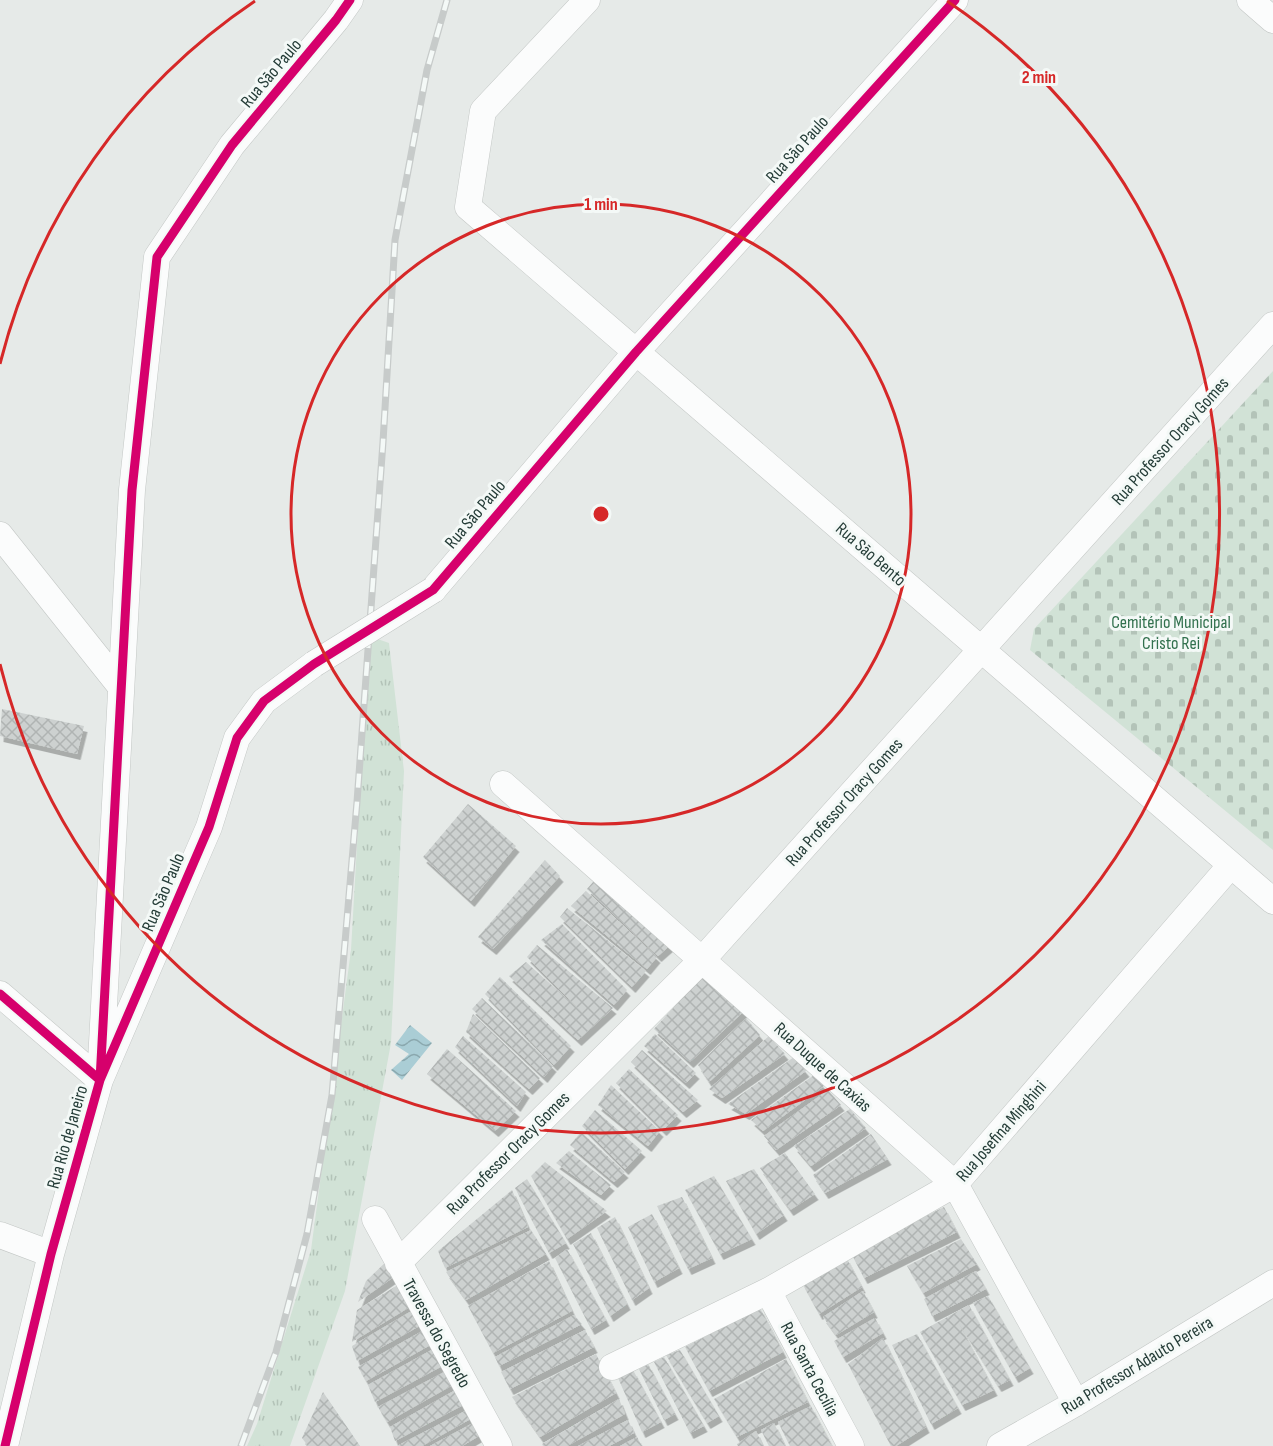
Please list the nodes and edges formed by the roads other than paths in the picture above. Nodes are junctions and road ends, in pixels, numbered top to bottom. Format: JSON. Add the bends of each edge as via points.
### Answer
{"nodes":[{"id":1,"x":350,"y":0,"type":"edge"},
{"id":2,"x":587,"y":0,"type":"edge"},
{"id":3,"x":955,"y":0,"type":"edge"},
{"id":4,"x":1251,"y":0,"type":"edge"},
{"id":5,"x":1273,"y":20,"type":"edge"},
{"id":6,"x":1273,"y":326,"type":"edge"},
{"id":7,"x":636,"y":352,"type":"junction"},
{"id":8,"x":0,"y":535,"type":"edge"},
{"id":9,"x":982,"y":650,"type":"junction"},
{"id":10,"x":122,"y":687,"type":"junction"},
{"id":11,"x":502,"y":784,"type":"dead end"},
{"id":12,"x":1231,"y":865,"type":"junction"},
{"id":13,"x":1273,"y":902,"type":"edge"},
{"id":14,"x":702,"y":960,"type":"junction"},
{"id":15,"x":0,"y":994,"type":"edge"},
{"id":16,"x":100,"y":1080,"type":"junction"},
{"id":17,"x":955,"y":1184,"type":"junction"},
{"id":18,"x":375,"y":1219,"type":"dead end"},
{"id":19,"x":0,"y":1235,"type":"edge"},
{"id":20,"x":51,"y":1254,"type":"junction"},
{"id":21,"x":398,"y":1263,"type":"junction"},
{"id":22,"x":1273,"y":1283,"type":"edge"},
{"id":23,"x":768,"y":1291,"type":"junction"},
{"id":24,"x":612,"y":1367,"type":"dead end"},
{"id":25,"x":1076,"y":1402,"type":"junction"},
{"id":26,"x":5,"y":1446,"type":"edge"},
{"id":27,"x":499,"y":1446,"type":"edge"},
{"id":28,"x":851,"y":1446,"type":"edge"},
{"id":29,"x":1000,"y":1446,"type":"edge"}],
"edges":[{"from":1,"to":10,"type":"street","name":"Rua São Paulo","via":[[232,146],[157,257],[132,490]]},
{"from":2,"to":7,"type":"street","name":"Rua São Bento","via":[[483,111],[468,207]]},
{"from":3,"to":7,"type":"street","name":"Rua São Paulo"},
{"from":4,"to":5,"type":"street"},
{"from":6,"to":9,"type":"street","name":"Rua Professor Oracy Gomes"},
{"from":7,"to":9,"type":"street","name":"Rua São Bento"},
{"from":7,"to":16,"type":"street","name":"Rua São Paulo","bridge":true,"via":[[433,590],[314,664],[264,701],[237,738],[209,827]]},
{"from":8,"to":10,"type":"street"},
{"from":9,"to":12,"type":"street","name":"Rua São Bento"},
{"from":9,"to":14,"type":"street","name":"Rua Professor Oracy Gomes"},
{"from":10,"to":16,"type":"street","name":"Rua Rio de Janeiro"},
{"from":11,"to":14,"type":"street","name":"Rua Duque de Caxias"},
{"from":12,"to":13,"type":"street","name":"Rua São Bento"},
{"from":12,"to":17,"type":"street","name":"Rua Josefina Minghini"},
{"from":14,"to":17,"type":"street","name":"Rua Duque de Caxias"},
{"from":14,"to":21,"type":"street","name":"Rua Professor Oracy Gomes"},
{"from":15,"to":16,"type":"street"},
{"from":16,"to":20,"type":"street","name":"Rua Rio de Janeiro"},
{"from":17,"to":23,"type":"street","name":"Rua Josefina Minghini"},
{"from":17,"to":25,"type":"street","name":"Rua Duque de Caxias"},
{"from":18,"to":21,"type":"street","name":"Travessa do Segredo"},
{"from":19,"to":20,"type":"street"},
{"from":20,"to":26,"type":"street","name":"Rua Rio de Janeiro"},
{"from":21,"to":27,"type":"street","name":"Travessa do Segredo"},
{"from":22,"to":25,"type":"street","name":"Rua Professor Adauto Pereira"},
{"from":23,"to":24,"type":"street","name":"Rua Josefina Minghini"},
{"from":23,"to":28,"type":"street","name":"Rua Santa Cecília"},
{"from":25,"to":29,"type":"street","name":"Rua Professor Adauto Pereira"}]}
